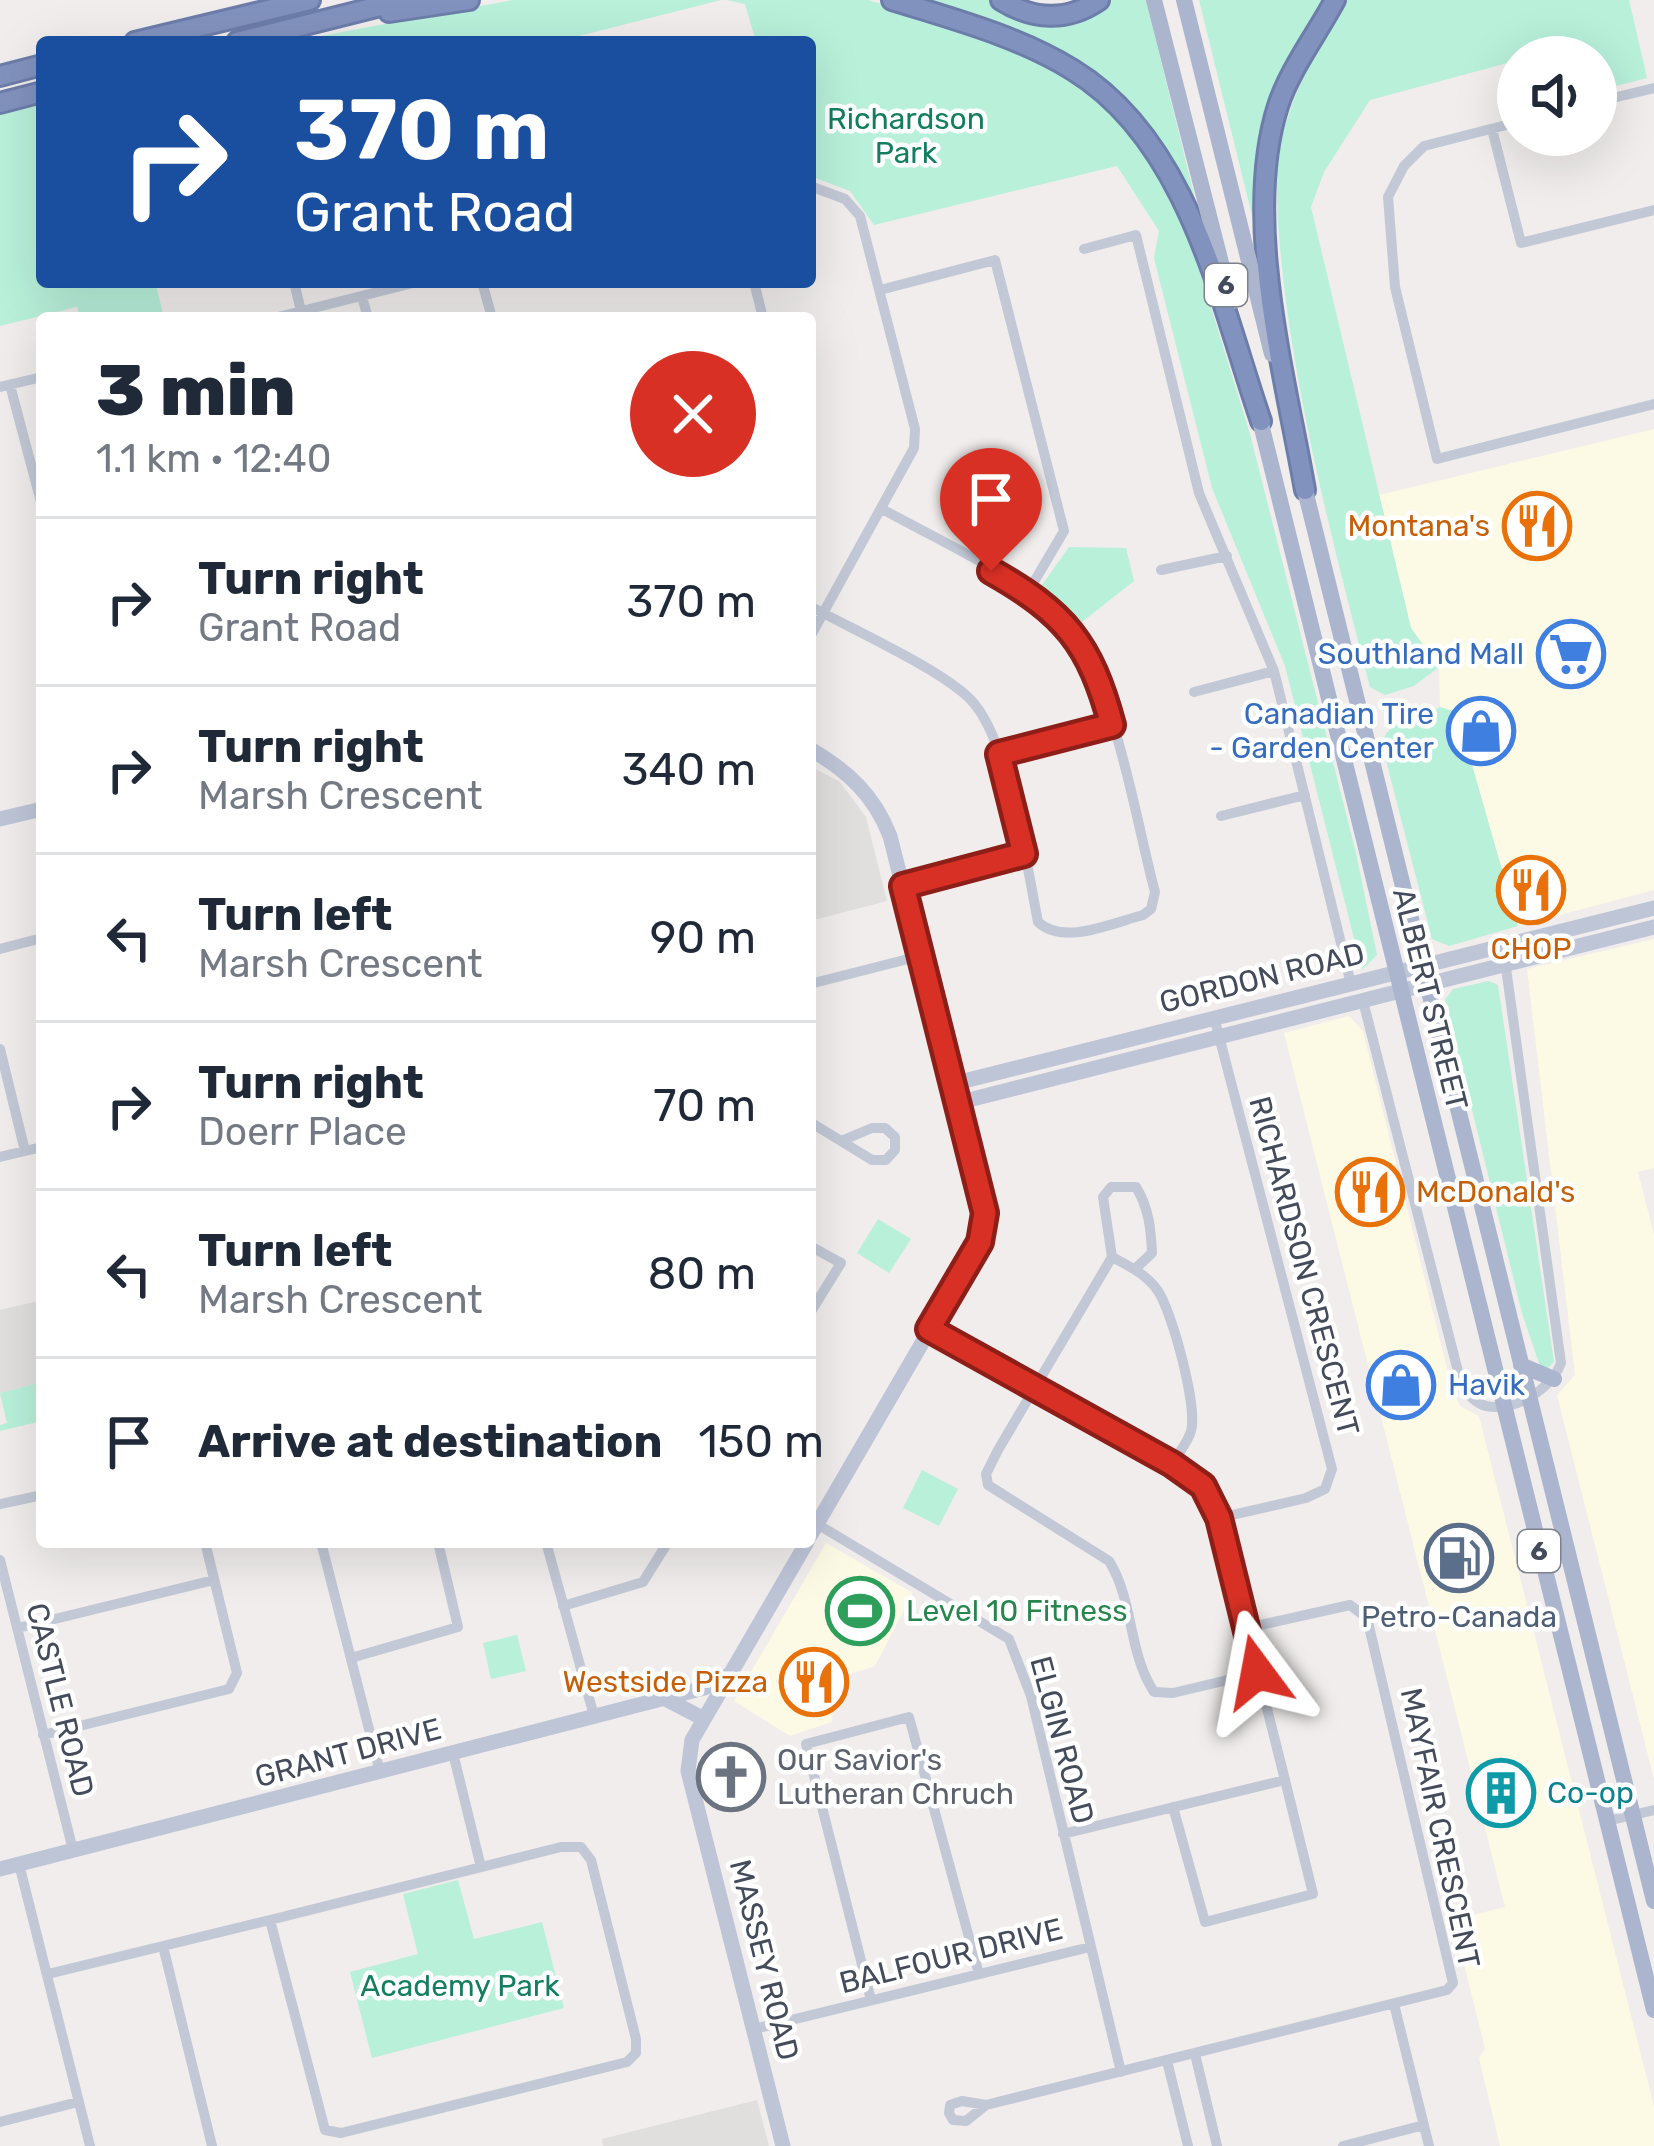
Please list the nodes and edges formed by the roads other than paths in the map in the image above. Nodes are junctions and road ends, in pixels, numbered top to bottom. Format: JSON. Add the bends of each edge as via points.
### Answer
{"nodes":[{"id":1,"x":310,"y":0,"type":"edge"},
{"id":2,"x":404,"y":0,"type":"edge"},
{"id":3,"x":469,"y":0,"type":"edge"},
{"id":4,"x":892,"y":0,"type":"edge"},
{"id":5,"x":1001,"y":0,"type":"edge"},
{"id":6,"x":1099,"y":0,"type":"edge"},
{"id":7,"x":1154,"y":0,"type":"edge"},
{"id":8,"x":1184,"y":0,"type":"edge"},
{"id":9,"x":1336,"y":0,"type":"edge"},
{"id":10,"x":313,"y":22,"type":"junction"},
{"id":11,"x":160,"y":36,"type":"edge"},
{"id":12,"x":260,"y":36,"type":"edge"},
{"id":13,"x":36,"y":66,"type":"edge"},
{"id":14,"x":0,"y":76,"type":"edge"},
{"id":15,"x":1654,"y":88,"type":"edge"},
{"id":16,"x":36,"y":94,"type":"edge"},
{"id":17,"x":1617,"y":97,"type":"edge"},
{"id":18,"x":0,"y":103,"type":"edge"},
{"id":19,"x":1497,"y":128,"type":"edge"},
{"id":20,"x":1492,"y":129,"type":"junction"},
{"id":21,"x":816,"y":188,"type":"edge"},
{"id":22,"x":1654,"y":210,"type":"edge"},
{"id":23,"x":1084,"y":249,"type":"dead end"},
{"id":24,"x":295,"y":288,"type":"edge"},
{"id":25,"x":395,"y":288,"type":"edge"},
{"id":26,"x":880,"y":290,"type":"junction"},
{"id":27,"x":362,"y":297,"type":"junction"},
{"id":28,"x":301,"y":311,"type":"junction"},
{"id":29,"x":297,"y":312,"type":"edge"},
{"id":30,"x":366,"y":312,"type":"edge"},
{"id":31,"x":36,"y":378,"type":"edge"},
{"id":32,"x":5,"y":386,"type":"edge"},
{"id":33,"x":1654,"y":404,"type":"edge"},
{"id":34,"x":1261,"y":422,"type":"junction"},
{"id":35,"x":36,"y":487,"type":"edge"},
{"id":36,"x":1305,"y":490,"type":"junction"},
{"id":37,"x":882,"y":508,"type":"junction"},
{"id":38,"x":1227,"y":556,"type":"junction"},
{"id":39,"x":1161,"y":570,"type":"dead end"},
{"id":40,"x":1028,"y":592,"type":"junction"},
{"id":41,"x":816,"y":609,"type":"edge"},
{"id":42,"x":823,"y":613,"type":"junction"},
{"id":43,"x":816,"y":626,"type":"edge"},
{"id":44,"x":1274,"y":671,"type":"junction"},
{"id":45,"x":1194,"y":692,"type":"dead end"},
{"id":46,"x":1112,"y":725,"type":"junction"},
{"id":47,"x":816,"y":752,"type":"edge"},
{"id":48,"x":999,"y":754,"type":"junction"},
{"id":49,"x":1305,"y":795,"type":"junction"},
{"id":50,"x":36,"y":811,"type":"edge"},
{"id":51,"x":1221,"y":816,"type":"dead end"},
{"id":52,"x":0,"y":820,"type":"edge"},
{"id":53,"x":1024,"y":854,"type":"junction"},
{"id":54,"x":903,"y":886,"type":"junction"},
{"id":55,"x":1654,"y":908,"type":"edge"},
{"id":56,"x":1654,"y":927,"type":"edge"},
{"id":57,"x":36,"y":940,"type":"edge"},
{"id":58,"x":1503,"y":946,"type":"junction"},
{"id":59,"x":0,"y":949,"type":"edge"},
{"id":60,"x":920,"y":956,"type":"junction"},
{"id":61,"x":1506,"y":965,"type":"junction"},
{"id":62,"x":1422,"y":966,"type":"junction"},
{"id":63,"x":1396,"y":973,"type":"junction"},
{"id":64,"x":816,"y":982,"type":"edge"},
{"id":65,"x":1351,"y":984,"type":"junction"},
{"id":66,"x":1427,"y":985,"type":"junction"},
{"id":67,"x":1400,"y":992,"type":"junction"},
{"id":68,"x":1363,"y":1001,"type":"junction"},
{"id":69,"x":1214,"y":1017,"type":"junction"},
{"id":70,"x":1219,"y":1036,"type":"junction"},
{"id":71,"x":0,"y":1049,"type":"edge"},
{"id":72,"x":1080,"y":1051,"type":"junction"},
{"id":73,"x":1084,"y":1070,"type":"junction"},
{"id":74,"x":952,"y":1084,"type":"junction"},
{"id":75,"x":957,"y":1103,"type":"junction"},
{"id":76,"x":816,"y":1126,"type":"edge"},
{"id":77,"x":841,"y":1141,"type":"junction"},
{"id":78,"x":36,"y":1148,"type":"edge"},
{"id":79,"x":25,"y":1151,"type":"junction"},
{"id":80,"x":0,"y":1157,"type":"edge"},
{"id":81,"x":816,"y":1249,"type":"edge"},
{"id":82,"x":1112,"y":1257,"type":"junction"},
{"id":83,"x":1135,"y":1269,"type":"junction"},
{"id":84,"x":816,"y":1303,"type":"edge"},
{"id":85,"x":929,"y":1329,"type":"junction"},
{"id":86,"x":1521,"y":1364,"type":"junction"},
{"id":87,"x":1554,"y":1379,"type":"junction"},
{"id":88,"x":1035,"y":1387,"type":"junction"},
{"id":89,"x":1529,"y":1397,"type":"junction"},
{"id":90,"x":1503,"y":1404,"type":"junction"},
{"id":91,"x":1172,"y":1464,"type":"junction"},
{"id":92,"x":36,"y":1495,"type":"edge"},
{"id":93,"x":0,"y":1504,"type":"edge"},
{"id":94,"x":1219,"y":1518,"type":"junction"},
{"id":95,"x":816,"y":1525,"type":"edge"},
{"id":96,"x":816,"y":1537,"type":"edge"},
{"id":97,"x":206,"y":1548,"type":"edge"},
{"id":98,"x":323,"y":1548,"type":"edge"},
{"id":99,"x":438,"y":1548,"type":"edge"},
{"id":100,"x":548,"y":1548,"type":"edge"},
{"id":101,"x":664,"y":1548,"type":"edge"},
{"id":102,"x":803,"y":1548,"type":"edge"},
{"id":103,"x":0,"y":1565,"type":"edge"},
{"id":104,"x":214,"y":1580,"type":"junction"},
{"id":105,"x":563,"y":1606,"type":"junction"},
{"id":106,"x":18,"y":1628,"type":"junction"},
{"id":107,"x":1246,"y":1628,"type":"junction"},
{"id":108,"x":351,"y":1658,"type":"junction"},
{"id":109,"x":1257,"y":1672,"type":"junction"},
{"id":110,"x":731,"y":1674,"type":"junction"},
{"id":111,"x":662,"y":1697,"type":"junction"},
{"id":112,"x":594,"y":1716,"type":"junction"},
{"id":113,"x":704,"y":1719,"type":"junction"},
{"id":114,"x":44,"y":1735,"type":"junction"},
{"id":115,"x":453,"y":1753,"type":"junction"},
{"id":116,"x":380,"y":1772,"type":"junction"},
{"id":117,"x":1285,"y":1780,"type":"junction"},
{"id":118,"x":1173,"y":1807,"type":"junction"},
{"id":119,"x":1654,"y":1810,"type":"edge"},
{"id":120,"x":1633,"y":1815,"type":"junction"},
{"id":121,"x":1607,"y":1821,"type":"junction"},
{"id":122,"x":1063,"y":1834,"type":"junction"},
{"id":123,"x":73,"y":1850,"type":"junction"},
{"id":124,"x":19,"y":1864,"type":"junction"},
{"id":125,"x":481,"y":1868,"type":"junction"},
{"id":126,"x":0,"y":1869,"type":"edge"},
{"id":127,"x":1654,"y":1901,"type":"edge"},
{"id":128,"x":270,"y":1920,"type":"junction"},
{"id":129,"x":163,"y":1946,"type":"junction"},
{"id":130,"x":1090,"y":1947,"type":"junction"},
{"id":131,"x":48,"y":1974,"type":"junction"},
{"id":132,"x":979,"y":1974,"type":"junction"},
{"id":133,"x":871,"y":2000,"type":"junction"},
{"id":134,"x":1394,"y":2004,"type":"junction"},
{"id":135,"x":1654,"y":2010,"type":"edge"},
{"id":136,"x":754,"y":2029,"type":"junction"},
{"id":137,"x":1195,"y":2054,"type":"junction"},
{"id":138,"x":1167,"y":2061,"type":"junction"},
{"id":139,"x":1121,"y":2072,"type":"junction"},
{"id":140,"x":78,"y":2102,"type":"junction"},
{"id":141,"x":986,"y":2104,"type":"dead end"},
{"id":142,"x":0,"y":2122,"type":"edge"},
{"id":143,"x":1424,"y":2125,"type":"junction"},
{"id":144,"x":89,"y":2146,"type":"edge"},
{"id":145,"x":212,"y":2146,"type":"edge"},
{"id":146,"x":783,"y":2146,"type":"edge"},
{"id":147,"x":1188,"y":2146,"type":"edge"},
{"id":148,"x":1217,"y":2146,"type":"edge"},
{"id":149,"x":1343,"y":2146,"type":"edge"},
{"id":150,"x":1429,"y":2146,"type":"edge"}],
"edges":[{"from":1,"to":11,"type":"highway"},
{"from":2,"to":10,"type":"highway"},
{"from":3,"to":10,"type":"highway"},
{"from":4,"to":34,"type":"highway","via":[[1056,61],[1095,86],[1146,137],[1178,187]]},
{"from":5,"to":6,"type":"highway","via":[[1047,17]]},
{"from":7,"to":34,"type":"main road","name":"ALBERT STREET","number":"6"},
{"from":8,"to":36,"type":"main road","name":"ALBERT STREET","number":"6"},
{"from":9,"to":36,"type":"highway","via":[[1280,99],[1264,202]]},
{"from":10,"to":12,"type":"highway"},
{"from":13,"to":14,"type":"highway"},
{"from":15,"to":17,"type":"street"},
{"from":16,"to":18,"type":"highway"},
{"from":19,"to":20,"type":"street"},
{"from":20,"to":22,"type":"street","via":[[1521,243]]},
{"from":20,"to":33,"type":"street","via":[[1424,146],[1388,197],[1395,287],[1437,459]]},
{"from":21,"to":26,"type":"street","via":[[845,199],[860,216]]},
{"from":23,"to":38,"type":"street","via":[[1136,235],[1199,493]]},
{"from":24,"to":28,"type":"street"},
{"from":25,"to":27,"type":"street"},
{"from":26,"to":37,"type":"street","via":[[915,429],[914,448]]},
{"from":26,"to":40,"type":"street","via":[[995,260],[1064,531]]},
{"from":27,"to":28,"type":"street"},
{"from":27,"to":30,"type":"street"},
{"from":28,"to":29,"type":"street"},
{"from":31,"to":32,"type":"street"},
{"from":32,"to":35,"type":"street"},
{"from":34,"to":63,"type":"main road","name":"ALBERT STREET","number":"6"},
{"from":36,"to":62,"type":"main road","name":"ALBERT STREET","number":"6"},
{"from":37,"to":40,"type":"street"},
{"from":37,"to":42,"type":"street"},
{"from":38,"to":39,"type":"street"},
{"from":38,"to":44,"type":"street"},
{"from":40,"to":46,"type":"street","via":[[1081,646],[1099,675]]},
{"from":41,"to":42,"type":"street"},
{"from":42,"to":43,"type":"street"},
{"from":42,"to":48,"type":"street","via":[[970,698]]},
{"from":44,"to":45,"type":"street"},
{"from":44,"to":49,"type":"street"},
{"from":46,"to":48,"type":"street"},
{"from":46,"to":53,"type":"street","via":[[1155,892],[1151,909],[1070,933],[1048,931],[1038,922]]},
{"from":47,"to":54,"type":"street","name":"MASSEY ROAD","via":[[871,796]]},
{"from":48,"to":53,"type":"street"},
{"from":49,"to":51,"type":"street"},
{"from":49,"to":65,"type":"street"},
{"from":50,"to":52,"type":"street"},
{"from":53,"to":54,"type":"street"},
{"from":54,"to":60,"type":"street","name":"MASSEY ROAD"},
{"from":55,"to":58,"type":"street","name":"GORDON ROAD"},
{"from":56,"to":61,"type":"street","name":"GORDON ROAD"},
{"from":57,"to":59,"type":"street"},
{"from":58,"to":61,"type":"street"},
{"from":58,"to":62,"type":"street","name":"GORDON ROAD"},
{"from":60,"to":64,"type":"street"},
{"from":60,"to":74,"type":"street","name":"MASSEY ROAD"},
{"from":61,"to":66,"type":"street","name":"GORDON ROAD"},
{"from":61,"to":87,"type":"street","via":[[1562,1364]]},
{"from":62,"to":63,"type":"street","name":"GORDON ROAD"},
{"from":62,"to":66,"type":"main road","name":"ALBERT STREET","number":"6"},
{"from":63,"to":65,"type":"street","name":"GORDON ROAD"},
{"from":63,"to":67,"type":"main road","name":"ALBERT STREET","number":"6"},
{"from":65,"to":69,"type":"street","name":"GORDON ROAD"},
{"from":66,"to":67,"type":"street","name":"GORDON ROAD"},
{"from":66,"to":86,"type":"main road","name":"ALBERT STREET","number":"6"},
{"from":67,"to":68,"type":"street","name":"GORDON ROAD"},
{"from":67,"to":90,"type":"main road","name":"ALBERT STREET","number":"6"},
{"from":68,"to":70,"type":"street","name":"GORDON ROAD"},
{"from":68,"to":90,"type":"street","via":[[1462,1387],[1486,1406]]},
{"from":69,"to":70,"type":"street","name":"RICHARDSON CRESCENT"},
{"from":69,"to":72,"type":"street","name":"GORDON ROAD"},
{"from":70,"to":73,"type":"street","name":"GORDON ROAD"},
{"from":70,"to":94,"type":"street","name":"RICHARDSON CRESCENT","via":[[1332,1469],[1325,1489],[1306,1498]]},
{"from":71,"to":79,"type":"street"},
{"from":72,"to":73,"type":"street"},
{"from":72,"to":74,"type":"street","name":"GORDON ROAD"},
{"from":73,"to":75,"type":"street","name":"GORDON ROAD"},
{"from":74,"to":75,"type":"street","name":"MASSEY ROAD"},
{"from":75,"to":85,"type":"street","name":"MASSEY ROAD","via":[[984,1227]]},
{"from":76,"to":77,"type":"street"},
{"from":77,"to":77,"type":"street","via":[[872,1160],[895,1150],[885,1128]]},
{"from":78,"to":79,"type":"street"},
{"from":79,"to":80,"type":"street"},
{"from":81,"to":84,"type":"street","via":[[841,1263]]},
{"from":82,"to":83,"type":"street"},
{"from":82,"to":83,"type":"street","via":[[1102,1197],[1126,1184],[1146,1203],[1151,1238],[1151,1253]]},
{"from":82,"to":88,"type":"street"},
{"from":83,"to":91,"type":"street","via":[[1164,1302],[1193,1408],[1191,1431]]},
{"from":85,"to":88,"type":"street"},
{"from":85,"to":95,"type":"street","name":"MASSEY ROAD"},
{"from":86,"to":87,"type":"main road"},
{"from":86,"to":89,"type":"main road","name":"ALBERT STREET","number":"6"},
{"from":87,"to":89,"type":"street"},
{"from":88,"to":91,"type":"street"},
{"from":88,"to":109,"type":"street","via":[[986,1474],[988,1485],[1109,1562],[1154,1692]]},
{"from":89,"to":90,"type":"street"},
{"from":89,"to":120,"type":"main road","name":"ALBERT STREET","number":"6"},
{"from":90,"to":121,"type":"main road","name":"ALBERT STREET","number":"6"},
{"from":91,"to":94,"type":"street","via":[[1203,1486]]},
{"from":92,"to":93,"type":"street"},
{"from":94,"to":107,"type":"street"},
{"from":96,"to":122,"type":"street","name":"ELGIN ROAD","via":[[1009,1639]]},
{"from":97,"to":104,"type":"street"},
{"from":98,"to":108,"type":"street"},
{"from":99,"to":108,"type":"street","via":[[458,1627]]},
{"from":100,"to":105,"type":"street"},
{"from":101,"to":105,"type":"street","via":[[643,1582]]},
{"from":102,"to":110,"type":"street","name":"MASSEY ROAD"},
{"from":103,"to":106,"type":"street","name":"CASTLE ROAD"},
{"from":104,"to":106,"type":"street"},
{"from":104,"to":114,"type":"street","via":[[237,1673],[229,1689]]},
{"from":105,"to":112,"type":"street"},
{"from":106,"to":114,"type":"street","name":"CASTLE ROAD"},
{"from":107,"to":109,"type":"street"},
{"from":107,"to":134,"type":"street","name":"MAYFAIR CRESCENT","via":[[1350,1605],[1367,1618],[1453,1982]]},
{"from":108,"to":116,"type":"street"},
{"from":109,"to":117,"type":"street"},
{"from":110,"to":111,"type":"street","name":"GRANT DRIVE"},
{"from":110,"to":113,"type":"street","name":"MASSEY ROAD"},
{"from":111,"to":112,"type":"street","name":"GRANT DRIVE"},
{"from":111,"to":113,"type":"street"},
{"from":112,"to":115,"type":"street","name":"GRANT DRIVE"},
{"from":113,"to":136,"type":"street","name":"MASSEY ROAD","via":[[688,1771]]},
{"from":114,"to":123,"type":"street","name":"CASTLE ROAD"},
{"from":115,"to":116,"type":"street","name":"GRANT DRIVE"},
{"from":115,"to":125,"type":"street"},
{"from":116,"to":123,"type":"street","name":"GRANT DRIVE"},
{"from":117,"to":118,"type":"street"},
{"from":117,"to":118,"type":"street","via":[[1313,1894],[1205,1922]]},
{"from":118,"to":122,"type":"street"},
{"from":119,"to":120,"type":"street"},
{"from":120,"to":121,"type":"street"},
{"from":120,"to":127,"type":"main road","name":"ALBERT STREET","number":"6"},
{"from":121,"to":135,"type":"main road","name":"ALBERT STREET","number":"6"},
{"from":122,"to":130,"type":"street","name":"ELGIN ROAD"},
{"from":123,"to":124,"type":"street","name":"GRANT DRIVE"},
{"from":124,"to":126,"type":"street","name":"GRANT DRIVE"},
{"from":124,"to":131,"type":"street"},
{"from":125,"to":128,"type":"street"},
{"from":125,"to":128,"type":"street","via":[[561,1847],[580,1847],[591,1860],[637,2039],[627,2062],[341,2133],[325,2130]]},
{"from":128,"to":129,"type":"street"},
{"from":129,"to":131,"type":"street"},
{"from":129,"to":145,"type":"street"},
{"from":130,"to":132,"type":"street","name":"BALFOUR DRIVE"},
{"from":130,"to":139,"type":"street","name":"ELGIN ROAD"},
{"from":131,"to":140,"type":"street"},
{"from":132,"to":133,"type":"street","name":"BALFOUR DRIVE"},
{"from":132,"to":133,"type":"street","via":[[909,1717],[806,1744]]},
{"from":133,"to":136,"type":"street","name":"BALFOUR DRIVE"},
{"from":134,"to":137,"type":"street","name":"MAYFAIR CRESCENT"},
{"from":134,"to":143,"type":"street"},
{"from":136,"to":146,"type":"street","name":"MASSEY ROAD"},
{"from":137,"to":138,"type":"street","name":"MAYFAIR CRESCENT"},
{"from":137,"to":148,"type":"street"},
{"from":138,"to":139,"type":"street","name":"MAYFAIR CRESCENT"},
{"from":138,"to":147,"type":"street"},
{"from":139,"to":141,"type":"street","name":"MAYFAIR CRESCENT"},
{"from":140,"to":142,"type":"street"},
{"from":140,"to":144,"type":"street"},
{"from":143,"to":149,"type":"street"},
{"from":143,"to":150,"type":"street"}]}
